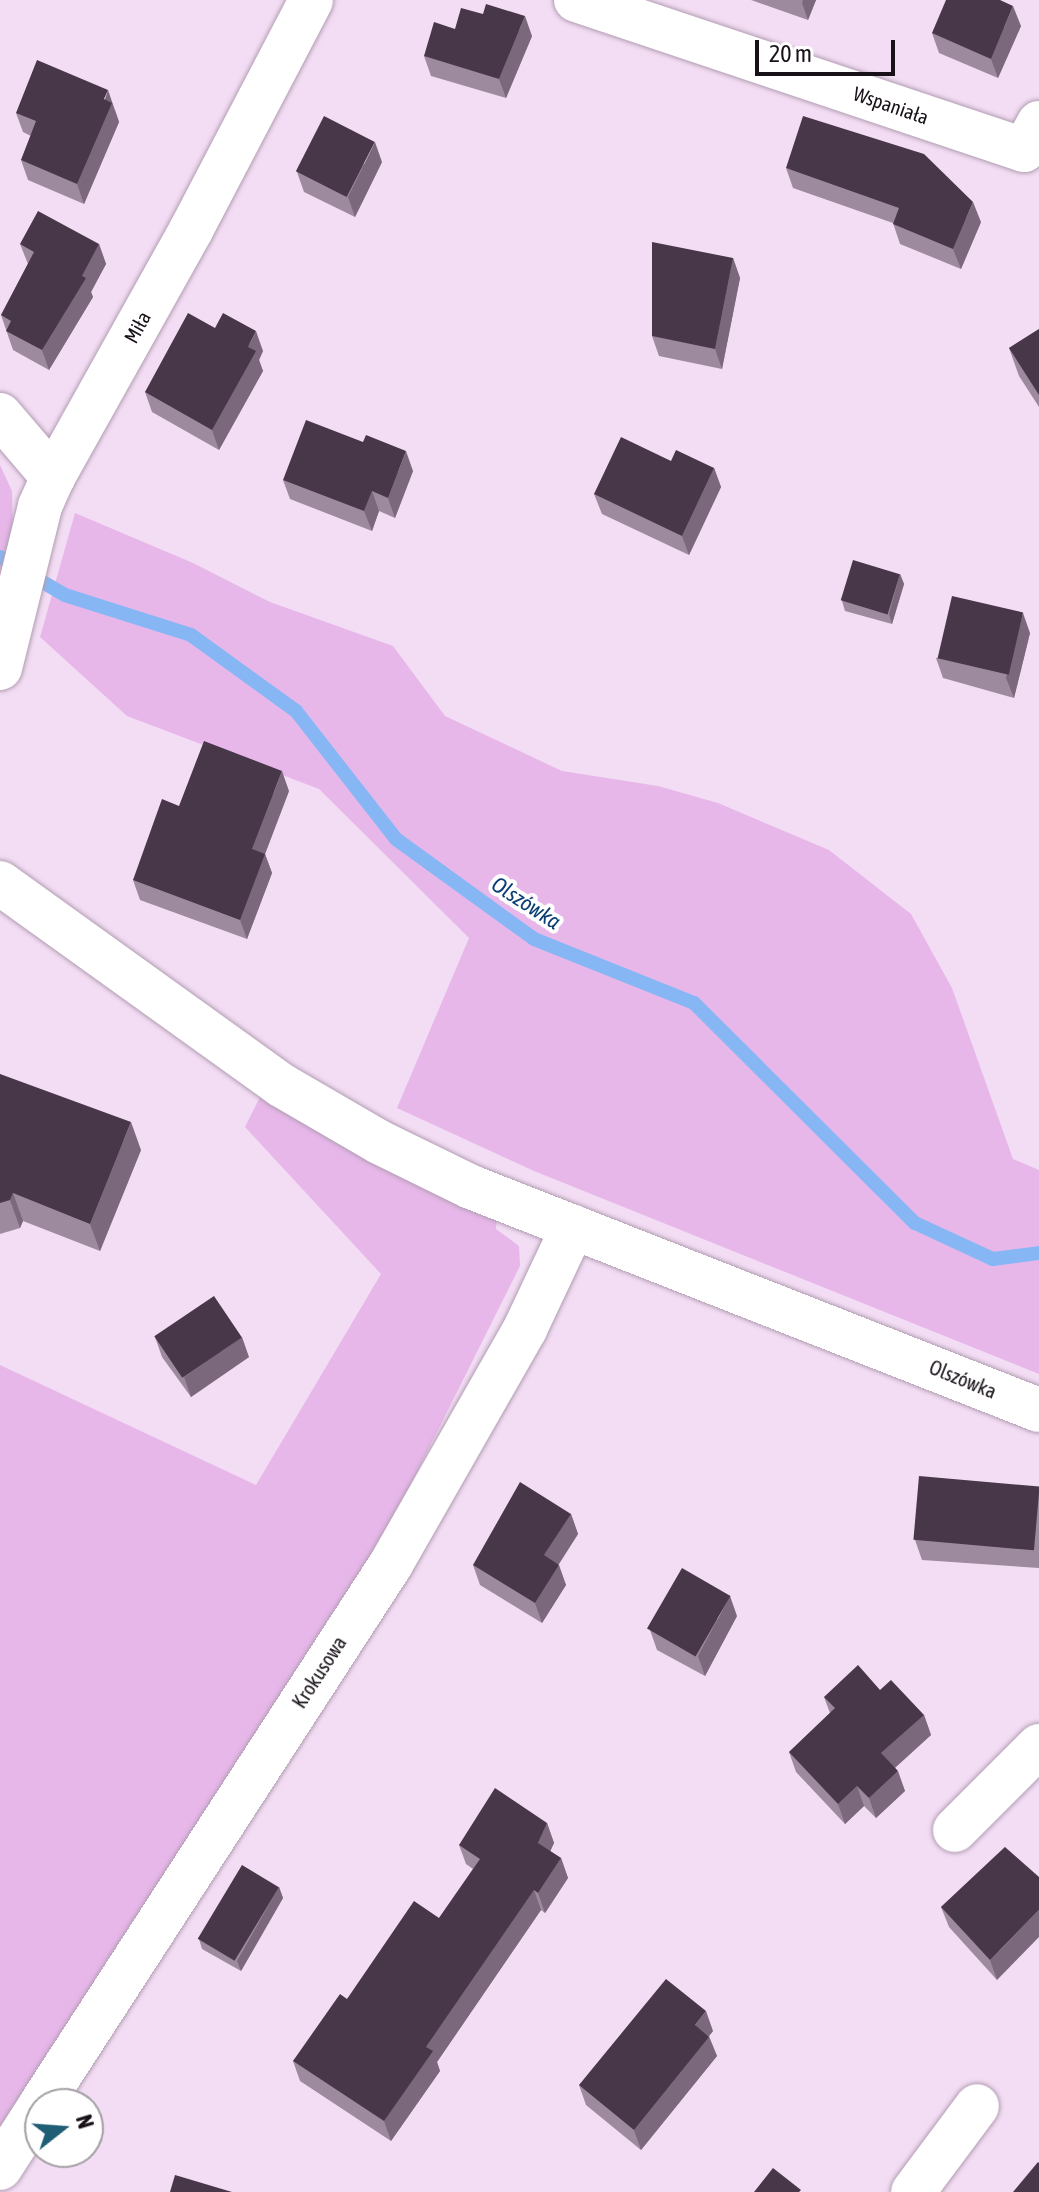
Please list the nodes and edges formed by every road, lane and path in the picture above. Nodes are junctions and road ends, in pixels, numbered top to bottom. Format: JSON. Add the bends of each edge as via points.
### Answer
{"nodes":[{"id":1,"x":311,"y":0,"type":"edge"},
{"id":2,"x":576,"y":0,"type":"edge"},
{"id":3,"x":1031,"y":136,"type":"edge"},
{"id":4,"x":0,"y":415,"type":"edge"},
{"id":5,"x":46,"y":491,"type":"junction"},
{"id":6,"x":0,"y":668,"type":"edge"},
{"id":7,"x":0,"y":883,"type":"edge"},
{"id":8,"x":573,"y":1227,"type":"junction"},
{"id":9,"x":1039,"y":1410,"type":"edge"},
{"id":10,"x":1039,"y":1746,"type":"edge"},
{"id":11,"x":955,"y":1830,"type":"dead end"},
{"id":12,"x":52,"y":2088,"type":"edge"},
{"id":13,"x":977,"y":2106,"type":"dead end"},
{"id":14,"x":24,"y":2131,"type":"edge"},
{"id":15,"x":0,"y":2168,"type":"edge"},
{"id":16,"x":913,"y":2192,"type":"edge"}],
"edges":[{"from":1,"to":5,"type":"street","name":"Miła"},
{"from":2,"to":3,"type":"street","name":"Wspaniała"},
{"from":4,"to":5,"type":"street"},
{"from":5,"to":6,"type":"street","name":"Miła"},
{"from":7,"to":8,"type":"street","name":"Olszówka","via":[[281,1085],[471,1187]]},
{"from":8,"to":9,"type":"street","name":"Olszówka"},
{"from":8,"to":12,"type":"street","name":"Krokusowa","via":[[525,1329],[391,1564]]},
{"from":10,"to":11,"type":"street"},
{"from":13,"to":16,"type":"street"},
{"from":14,"to":15,"type":"street","name":"Krokusowa"}]}
